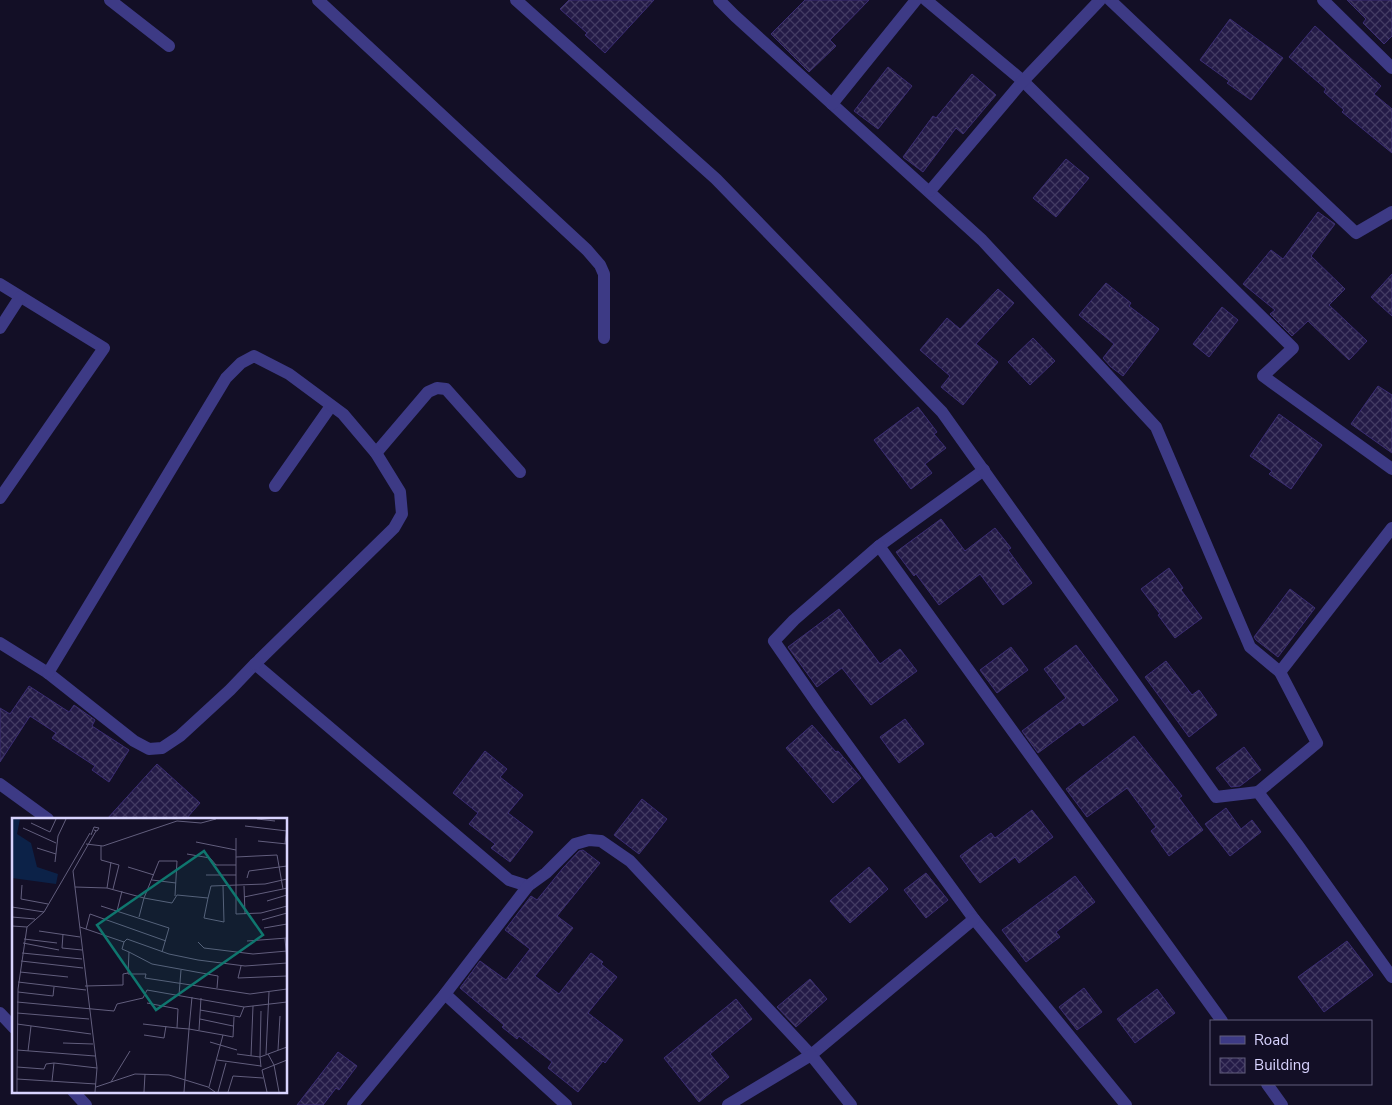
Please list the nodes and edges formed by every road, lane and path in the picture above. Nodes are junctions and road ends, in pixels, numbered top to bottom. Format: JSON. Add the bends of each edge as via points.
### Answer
{"nodes":[{"id":1,"x":110,"y":0,"type":"edge"},
{"id":2,"x":318,"y":0,"type":"edge"},
{"id":3,"x":516,"y":0,"type":"edge"},
{"id":4,"x":719,"y":0,"type":"edge"},
{"id":5,"x":916,"y":0,"type":"edge"},
{"id":6,"x":926,"y":0,"type":"edge"},
{"id":7,"x":1100,"y":0,"type":"edge"},
{"id":8,"x":1110,"y":0,"type":"edge"},
{"id":9,"x":1323,"y":0,"type":"edge"},
{"id":10,"x":169,"y":46,"type":"dead end"},
{"id":11,"x":1392,"y":68,"type":"edge"},
{"id":12,"x":1023,"y":82,"type":"junction"},
{"id":13,"x":832,"y":104,"type":"junction"},
{"id":14,"x":930,"y":191,"type":"junction"},
{"id":15,"x":1392,"y":212,"type":"edge"},
{"id":16,"x":0,"y":284,"type":"edge"},
{"id":17,"x":20,"y":297,"type":"junction"},
{"id":18,"x":0,"y":328,"type":"edge"},
{"id":19,"x":604,"y":338,"type":"dead end"},
{"id":20,"x":332,"y":406,"type":"junction"},
{"id":21,"x":376,"y":453,"type":"junction"},
{"id":22,"x":1392,"y":469,"type":"edge"},
{"id":23,"x":984,"y":470,"type":"junction"},
{"id":24,"x":520,"y":472,"type":"dead end"},
{"id":25,"x":275,"y":486,"type":"dead end"},
{"id":26,"x":0,"y":498,"type":"edge"},
{"id":27,"x":1392,"y":528,"type":"edge"},
{"id":28,"x":879,"y":546,"type":"junction"},
{"id":29,"x":0,"y":643,"type":"edge"},
{"id":30,"x":255,"y":664,"type":"junction"},
{"id":31,"x":1280,"y":672,"type":"junction"},
{"id":32,"x":48,"y":673,"type":"junction"},
{"id":33,"x":0,"y":784,"type":"edge"},
{"id":34,"x":1258,"y":792,"type":"junction"},
{"id":35,"x":47,"y":818,"type":"edge"},
{"id":36,"x":528,"y":886,"type":"junction"},
{"id":37,"x":974,"y":919,"type":"junction"},
{"id":38,"x":1392,"y":977,"type":"edge"},
{"id":39,"x":445,"y":994,"type":"junction"},
{"id":40,"x":0,"y":1013,"type":"edge"},
{"id":41,"x":1221,"y":1020,"type":"edge"},
{"id":42,"x":12,"y":1026,"type":"edge"},
{"id":43,"x":811,"y":1054,"type":"junction"},
{"id":44,"x":1268,"y":1085,"type":"edge"},
{"id":45,"x":74,"y":1092,"type":"edge"},
{"id":46,"x":86,"y":1105,"type":"edge"},
{"id":47,"x":353,"y":1105,"type":"edge"},
{"id":48,"x":566,"y":1105,"type":"edge"},
{"id":49,"x":728,"y":1105,"type":"edge"},
{"id":50,"x":851,"y":1105,"type":"edge"},
{"id":51,"x":1126,"y":1105,"type":"edge"},
{"id":52,"x":1282,"y":1105,"type":"edge"}],
"edges":[{"from":1,"to":10,"type":"street"},
{"from":2,"to":19,"type":"street","via":[[600,265],[604,274]]},
{"from":3,"to":23,"type":"street","via":[[716,179],[942,412]]},
{"from":4,"to":13,"type":"street"},
{"from":5,"to":13,"type":"street"},
{"from":6,"to":12,"type":"street"},
{"from":7,"to":12,"type":"street"},
{"from":8,"to":15,"type":"street","via":[[1356,233]]},
{"from":9,"to":11,"type":"street"},
{"from":12,"to":14,"type":"street"},
{"from":12,"to":22,"type":"street","via":[[1293,348],[1263,376]]},
{"from":13,"to":14,"type":"street"},
{"from":14,"to":31,"type":"street","via":[[982,240],[1156,427],[1250,647]]},
{"from":16,"to":17,"type":"street"},
{"from":17,"to":18,"type":"street"},
{"from":17,"to":26,"type":"street","via":[[104,348]]},
{"from":20,"to":21,"type":"street","via":[[343,414]]},
{"from":20,"to":25,"type":"street"},
{"from":20,"to":32,"type":"street","via":[[289,374],[254,356],[241,363],[226,378]]},
{"from":21,"to":24,"type":"street","via":[[428,392],[446,389]]},
{"from":21,"to":30,"type":"street","via":[[400,492],[402,514],[394,528]]},
{"from":23,"to":28,"type":"street"},
{"from":23,"to":34,"type":"street","via":[[1216,797]]},
{"from":27,"to":31,"type":"street"},
{"from":28,"to":37,"type":"street","via":[[794,620],[774,642]]},
{"from":28,"to":41,"type":"street"},
{"from":29,"to":32,"type":"street"},
{"from":30,"to":32,"type":"street","via":[[180,736],[162,748],[150,749],[134,741]]},
{"from":30,"to":36,"type":"street","via":[[508,880]]},
{"from":31,"to":34,"type":"street","via":[[1317,743]]},
{"from":33,"to":35,"type":"street"},
{"from":34,"to":38,"type":"street"},
{"from":36,"to":39,"type":"street"},
{"from":36,"to":43,"type":"street","via":[[575,844],[600,841],[630,861]]},
{"from":37,"to":43,"type":"street"},
{"from":37,"to":51,"type":"street"},
{"from":39,"to":47,"type":"street"},
{"from":39,"to":48,"type":"street"},
{"from":40,"to":42,"type":"street"},
{"from":43,"to":49,"type":"street"},
{"from":43,"to":50,"type":"street"},
{"from":44,"to":52,"type":"street"},
{"from":45,"to":46,"type":"street"}]}
